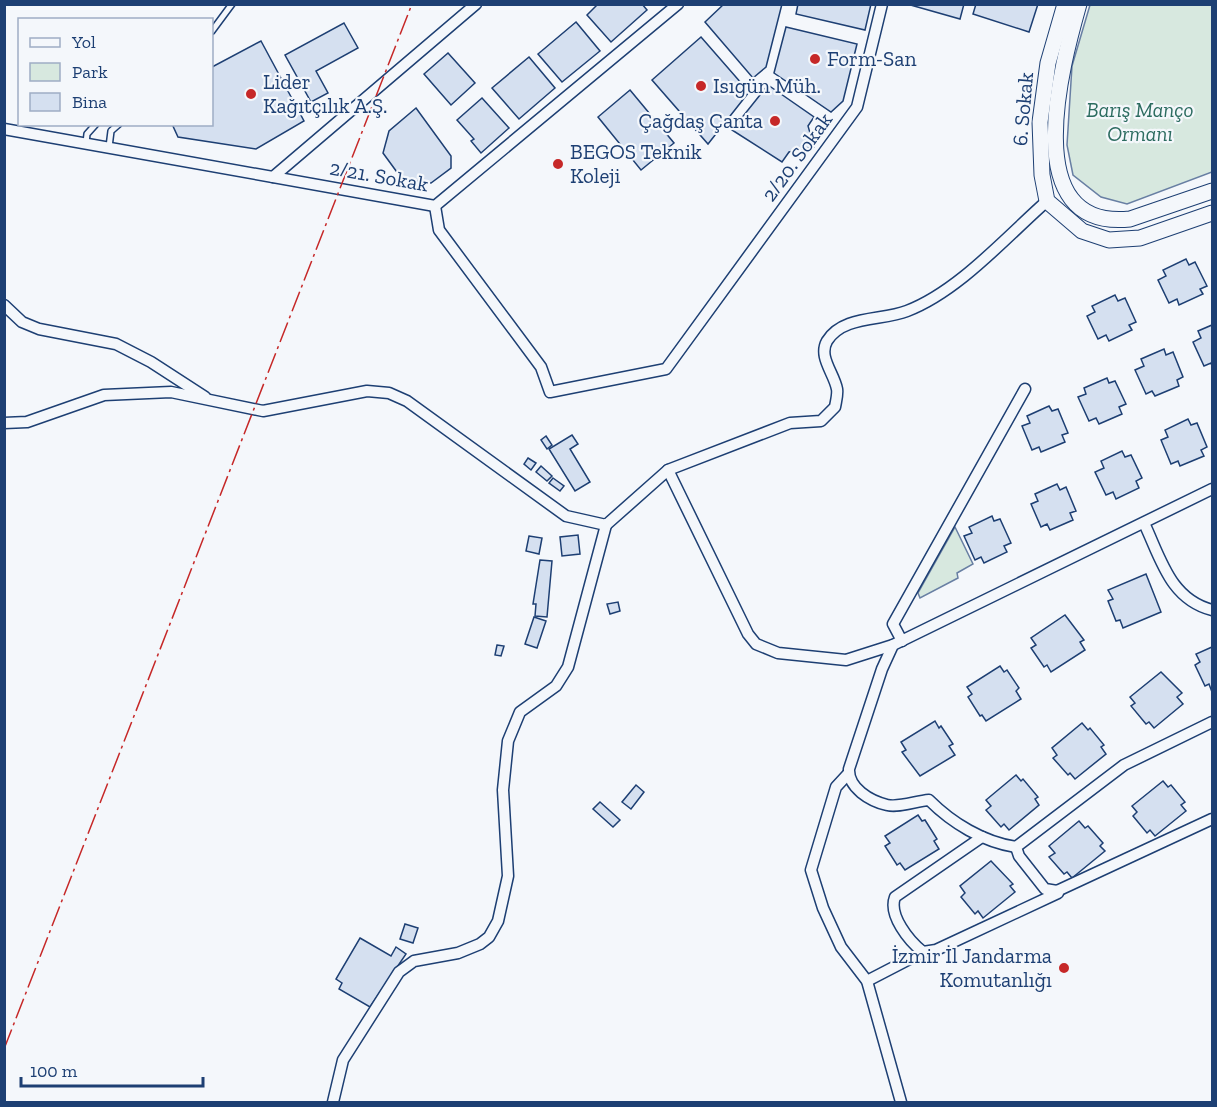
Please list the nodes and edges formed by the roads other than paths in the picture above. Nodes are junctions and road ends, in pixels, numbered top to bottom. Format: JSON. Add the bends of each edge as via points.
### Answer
{"nodes":[{"id":1,"x":232,"y":4,"type":"edge"},
{"id":2,"x":476,"y":4,"type":"edge"},
{"id":3,"x":678,"y":4,"type":"edge"},
{"id":4,"x":882,"y":4,"type":"edge"},
{"id":5,"x":1065,"y":4,"type":"edge"},
{"id":6,"x":1079,"y":4,"type":"edge"},
{"id":7,"x":213,"y":30,"type":"edge"},
{"id":8,"x":94,"y":126,"type":"edge"},
{"id":9,"x":117,"y":126,"type":"edge"},
{"id":10,"x":4,"y":129,"type":"edge"},
{"id":11,"x":86,"y":143,"type":"junction"},
{"id":12,"x":109,"y":147,"type":"junction"},
{"id":13,"x":273,"y":177,"type":"junction"},
{"id":14,"x":1212,"y":191,"type":"edge"},
{"id":15,"x":1047,"y":201,"type":"junction"},
{"id":16,"x":435,"y":206,"type":"junction"},
{"id":17,"x":1212,"y":213,"type":"edge"},
{"id":18,"x":4,"y":305,"type":"edge"},
{"id":19,"x":1025,"y":388,"type":"dead end"},
{"id":20,"x":210,"y":400,"type":"junction"},
{"id":21,"x":4,"y":423,"type":"edge"},
{"id":22,"x":668,"y":470,"type":"junction"},
{"id":23,"x":1212,"y":489,"type":"edge"},
{"id":24,"x":1144,"y":522,"type":"junction"},
{"id":25,"x":606,"y":525,"type":"junction"},
{"id":26,"x":1212,"y":610,"type":"edge"},
{"id":27,"x":897,"y":643,"type":"junction"},
{"id":28,"x":1212,"y":722,"type":"edge"},
{"id":29,"x":849,"y":774,"type":"junction"},
{"id":30,"x":1212,"y":819,"type":"edge"},
{"id":31,"x":982,"y":837,"type":"junction"},
{"id":32,"x":1016,"y":847,"type":"junction"},
{"id":33,"x":1064,"y":890,"type":"junction"},
{"id":34,"x":923,"y":952,"type":"junction"},
{"id":35,"x":867,"y":981,"type":"junction"},
{"id":36,"x":333,"y":1102,"type":"edge"},
{"id":37,"x":901,"y":1102,"type":"edge"}],
"edges":[{"from":1,"to":7,"type":"lane"},
{"from":2,"to":13,"type":"street"},
{"from":3,"to":16,"type":"street","name":"2/21. Sokak"},
{"from":4,"to":16,"type":"street","name":"2/20. Sokak","via":[[857,107],[666,369],[550,392],[541,367],[439,230]]},
{"from":5,"to":15,"type":"main road","name":"6. Sokak","via":[[1048,63],[1040,122]]},
{"from":6,"to":14,"type":"main road","name":"6. Sokak","via":[[1059,79],[1055,118],[1058,167],[1070,196],[1094,216],[1117,220]]},
{"from":8,"to":11,"type":"lane","via":[[87,134]]},
{"from":9,"to":12,"type":"lane","via":[[111,131]]},
{"from":10,"to":11,"type":"street","name":"2/21. Sokak"},
{"from":11,"to":12,"type":"street","name":"2/21. Sokak"},
{"from":12,"to":13,"type":"street","name":"2/21. Sokak"},
{"from":13,"to":16,"type":"street","name":"2/21. Sokak"},
{"from":15,"to":17,"type":"main road","via":[[1082,231],[1125,241]]},
{"from":15,"to":22,"type":"street","via":[[945,291],[906,312],[850,324],[835,332],[823,353],[837,390],[835,407],[820,421],[790,423]]},
{"from":18,"to":20,"type":"street","via":[[22,322],[39,329],[116,344]]},
{"from":19,"to":27,"type":"street","via":[[893,624]]},
{"from":20,"to":21,"type":"street","via":[[171,392],[104,395],[27,422]]},
{"from":20,"to":25,"type":"street","via":[[263,411],[367,391],[389,393],[407,401],[566,516]]},
{"from":22,"to":25,"type":"street"},
{"from":22,"to":27,"type":"street","via":[[756,644],[778,653],[846,660]]},
{"from":23,"to":24,"type":"street"},
{"from":24,"to":26,"type":"street","via":[[1178,591],[1191,603]]},
{"from":24,"to":27,"type":"street"},
{"from":25,"to":36,"type":"street","via":[[568,667],[556,686],[520,712],[508,741],[503,790],[508,876],[498,921],[480,944],[458,953],[414,961],[399,972],[343,1060]]},
{"from":27,"to":29,"type":"street","via":[[882,669]]},
{"from":28,"to":32,"type":"street","via":[[1124,765]]},
{"from":29,"to":31,"type":"street","via":[[858,791],[872,798],[887,805],[929,800]]},
{"from":29,"to":35,"type":"street","via":[[836,787],[811,870],[841,947]]},
{"from":30,"to":33,"type":"street"},
{"from":31,"to":32,"type":"street","via":[[993,844]]},
{"from":31,"to":34,"type":"street","via":[[895,897],[895,917]]},
{"from":32,"to":33,"type":"street","via":[[1045,889]]},
{"from":33,"to":34,"type":"street","via":[[936,950]]},
{"from":34,"to":35,"type":"street"},
{"from":35,"to":37,"type":"street"}]}
